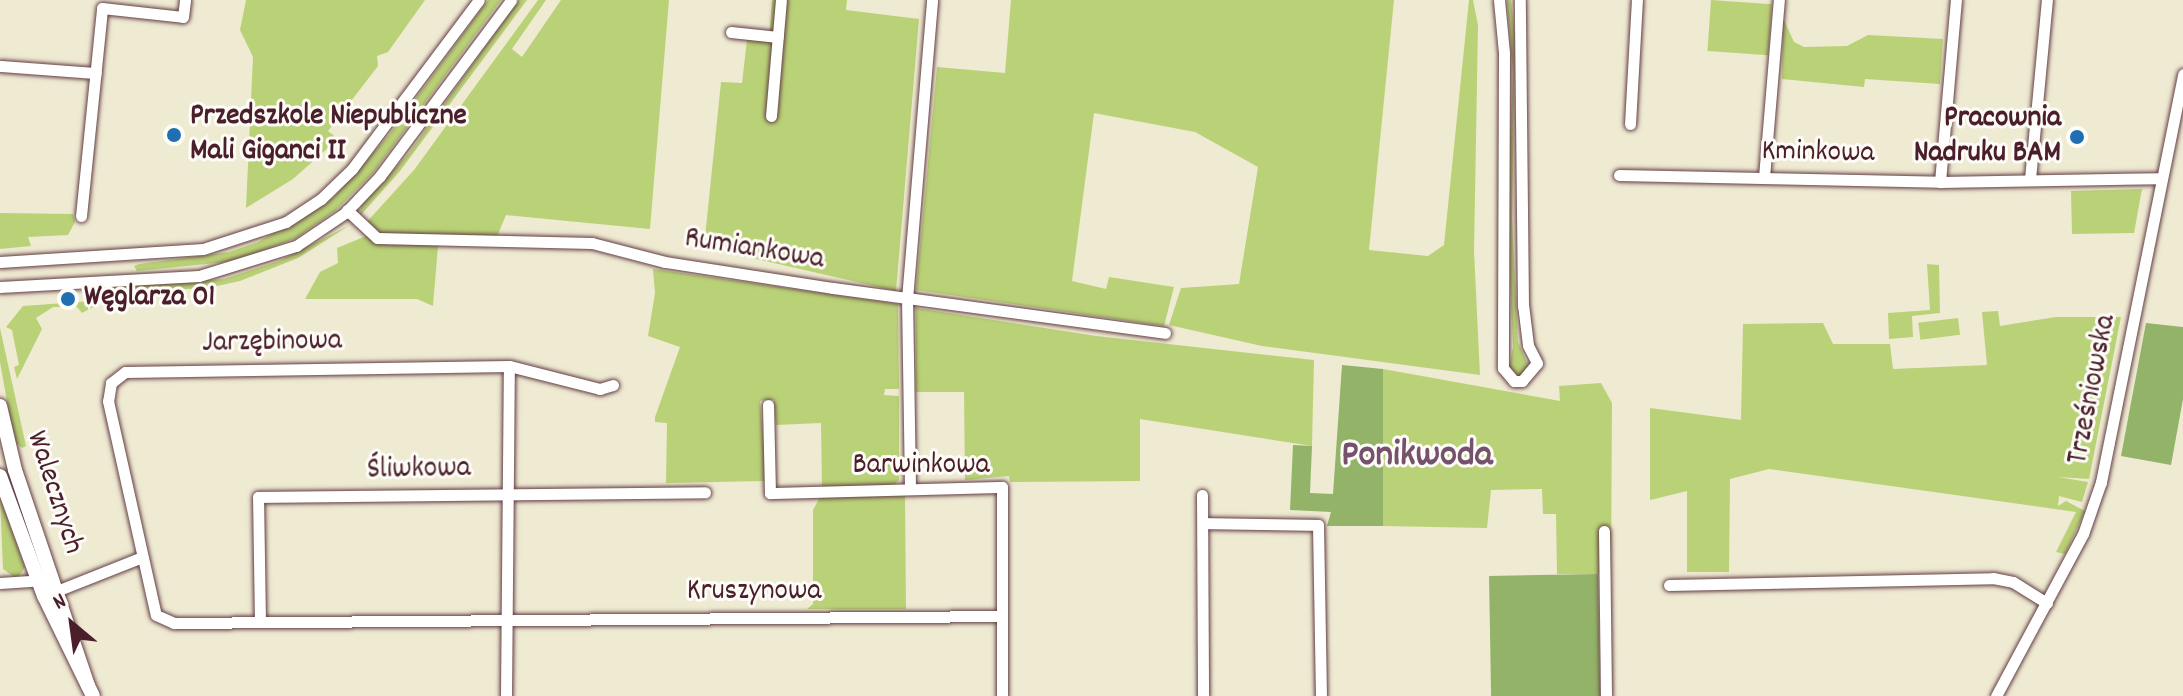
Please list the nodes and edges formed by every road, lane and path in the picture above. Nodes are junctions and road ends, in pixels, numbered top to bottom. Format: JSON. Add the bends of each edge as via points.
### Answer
{"nodes":[{"id":1,"x":185,"y":0,"type":"edge"},
{"id":2,"x":479,"y":0,"type":"edge"},
{"id":3,"x":511,"y":0,"type":"edge"},
{"id":4,"x":781,"y":0,"type":"edge"},
{"id":5,"x":932,"y":0,"type":"edge"},
{"id":6,"x":1499,"y":0,"type":"edge"},
{"id":7,"x":1520,"y":0,"type":"edge"},
{"id":8,"x":1637,"y":0,"type":"edge"},
{"id":9,"x":1779,"y":0,"type":"edge"},
{"id":10,"x":1956,"y":0,"type":"edge"},
{"id":11,"x":2047,"y":0,"type":"edge"},
{"id":12,"x":731,"y":32,"type":"dead end"},
{"id":13,"x":778,"y":37,"type":"junction"},
{"id":14,"x":0,"y":66,"type":"edge"},
{"id":15,"x":96,"y":73,"type":"junction"},
{"id":16,"x":2183,"y":74,"type":"edge"},
{"id":17,"x":771,"y":116,"type":"dead end"},
{"id":18,"x":1630,"y":124,"type":"dead end"},
{"id":19,"x":1619,"y":175,"type":"dead end"},
{"id":20,"x":1764,"y":177,"type":"junction"},
{"id":21,"x":2160,"y":178,"type":"junction"},
{"id":22,"x":2030,"y":179,"type":"junction"},
{"id":23,"x":1940,"y":182,"type":"junction"},
{"id":24,"x":347,"y":210,"type":"junction"},
{"id":25,"x":81,"y":216,"type":"dead end"},
{"id":26,"x":0,"y":262,"type":"edge"},
{"id":27,"x":0,"y":287,"type":"edge"},
{"id":28,"x":907,"y":299,"type":"junction"},
{"id":29,"x":1165,"y":333,"type":"dead end"},
{"id":30,"x":509,"y":366,"type":"junction"},
{"id":31,"x":613,"y":385,"type":"dead end"},
{"id":32,"x":768,"y":405,"type":"dead end"},
{"id":33,"x":0,"y":406,"type":"edge"},
{"id":34,"x":0,"y":476,"type":"edge"},
{"id":35,"x":910,"y":488,"type":"junction"},
{"id":36,"x":509,"y":492,"type":"junction"},
{"id":37,"x":705,"y":492,"type":"dead end"},
{"id":38,"x":1202,"y":495,"type":"dead end"},
{"id":39,"x":1203,"y":523,"type":"junction"},
{"id":40,"x":1604,"y":531,"type":"dead end"},
{"id":41,"x":142,"y":557,"type":"junction"},
{"id":42,"x":0,"y":583,"type":"edge"},
{"id":43,"x":1669,"y":585,"type":"dead end"},
{"id":44,"x":48,"y":586,"type":"junction"},
{"id":45,"x":2047,"y":603,"type":"junction"},
{"id":46,"x":1002,"y":616,"type":"junction"},
{"id":47,"x":506,"y":619,"type":"junction"},
{"id":48,"x":260,"y":622,"type":"junction"},
{"id":49,"x":90,"y":691,"type":"edge"},
{"id":50,"x":506,"y":696,"type":"edge"},
{"id":51,"x":1002,"y":696,"type":"edge"},
{"id":52,"x":1203,"y":696,"type":"edge"},
{"id":53,"x":1321,"y":696,"type":"edge"},
{"id":54,"x":1606,"y":696,"type":"edge"},
{"id":55,"x":1996,"y":696,"type":"edge"}],
"edges":[{"from":1,"to":15,"type":"street","via":[[183,17],[102,8]]},
{"from":2,"to":26,"type":"street","via":[[352,169],[286,222],[203,249]]},
{"from":3,"to":24,"type":"street","via":[[400,151]]},
{"from":4,"to":13,"type":"street"},
{"from":5,"to":28,"type":"street"},
{"from":6,"to":7,"type":"street","via":[[1504,53],[1504,371],[1522,381],[1537,363],[1528,345],[1523,306]]},
{"from":8,"to":18,"type":"street"},
{"from":9,"to":20,"type":"street"},
{"from":10,"to":23,"type":"street"},
{"from":11,"to":22,"type":"street"},
{"from":12,"to":13,"type":"street"},
{"from":13,"to":17,"type":"street"},
{"from":14,"to":15,"type":"street"},
{"from":15,"to":25,"type":"street"},
{"from":16,"to":21,"type":"street","name":"Trześniowska"},
{"from":19,"to":20,"type":"street","name":"Kminkowa"},
{"from":20,"to":23,"type":"street","name":"Kminkowa"},
{"from":21,"to":22,"type":"street","name":"Kminkowa"},
{"from":21,"to":45,"type":"street","name":"Trześniowska","via":[[2101,482],[2086,526]]},
{"from":22,"to":23,"type":"street","name":"Kminkowa"},
{"from":24,"to":27,"type":"street","via":[[296,246],[232,269]]},
{"from":24,"to":28,"type":"street","name":"Rumiankowa","via":[[377,238],[592,243],[665,262]]},
{"from":28,"to":29,"type":"street","name":"Rumiankowa"},
{"from":28,"to":35,"type":"street"},
{"from":30,"to":31,"type":"street","name":"Jarzębinowa","via":[[600,389]]},
{"from":30,"to":36,"type":"street"},
{"from":30,"to":41,"type":"street","name":"Jarzębinowa","via":[[125,372],[111,383],[108,401]]},
{"from":32,"to":35,"type":"street","name":"Barwinkowa","via":[[770,493]]},
{"from":33,"to":44,"type":"street","name":"Walecznych"},
{"from":34,"to":44,"type":"street","name":"Walecznych"},
{"from":35,"to":46,"type":"street","name":"Barwinkowa","via":[[1002,487]]},
{"from":36,"to":37,"type":"street","name":"Śliwkowa"},
{"from":36,"to":47,"type":"street"},
{"from":36,"to":48,"type":"street","name":"Śliwkowa","via":[[258,497]]},
{"from":38,"to":39,"type":"street"},
{"from":39,"to":52,"type":"street"},
{"from":39,"to":53,"type":"street","via":[[1318,525]]},
{"from":40,"to":54,"type":"street"},
{"from":41,"to":44,"type":"street"},
{"from":41,"to":48,"type":"street","name":"Jarzębinowa","via":[[161,620]]},
{"from":42,"to":44,"type":"street"},
{"from":43,"to":45,"type":"street","via":[[1993,578],[2013,582]]},
{"from":44,"to":49,"type":"street","name":"Walecznych"},
{"from":45,"to":55,"type":"street","name":"Trześniowska"},
{"from":46,"to":47,"type":"street","name":"Kruszynowa"},
{"from":46,"to":51,"type":"street","name":"Barwinkowa"},
{"from":47,"to":48,"type":"street","name":"Jarzębinowa"},
{"from":47,"to":50,"type":"street"}]}
